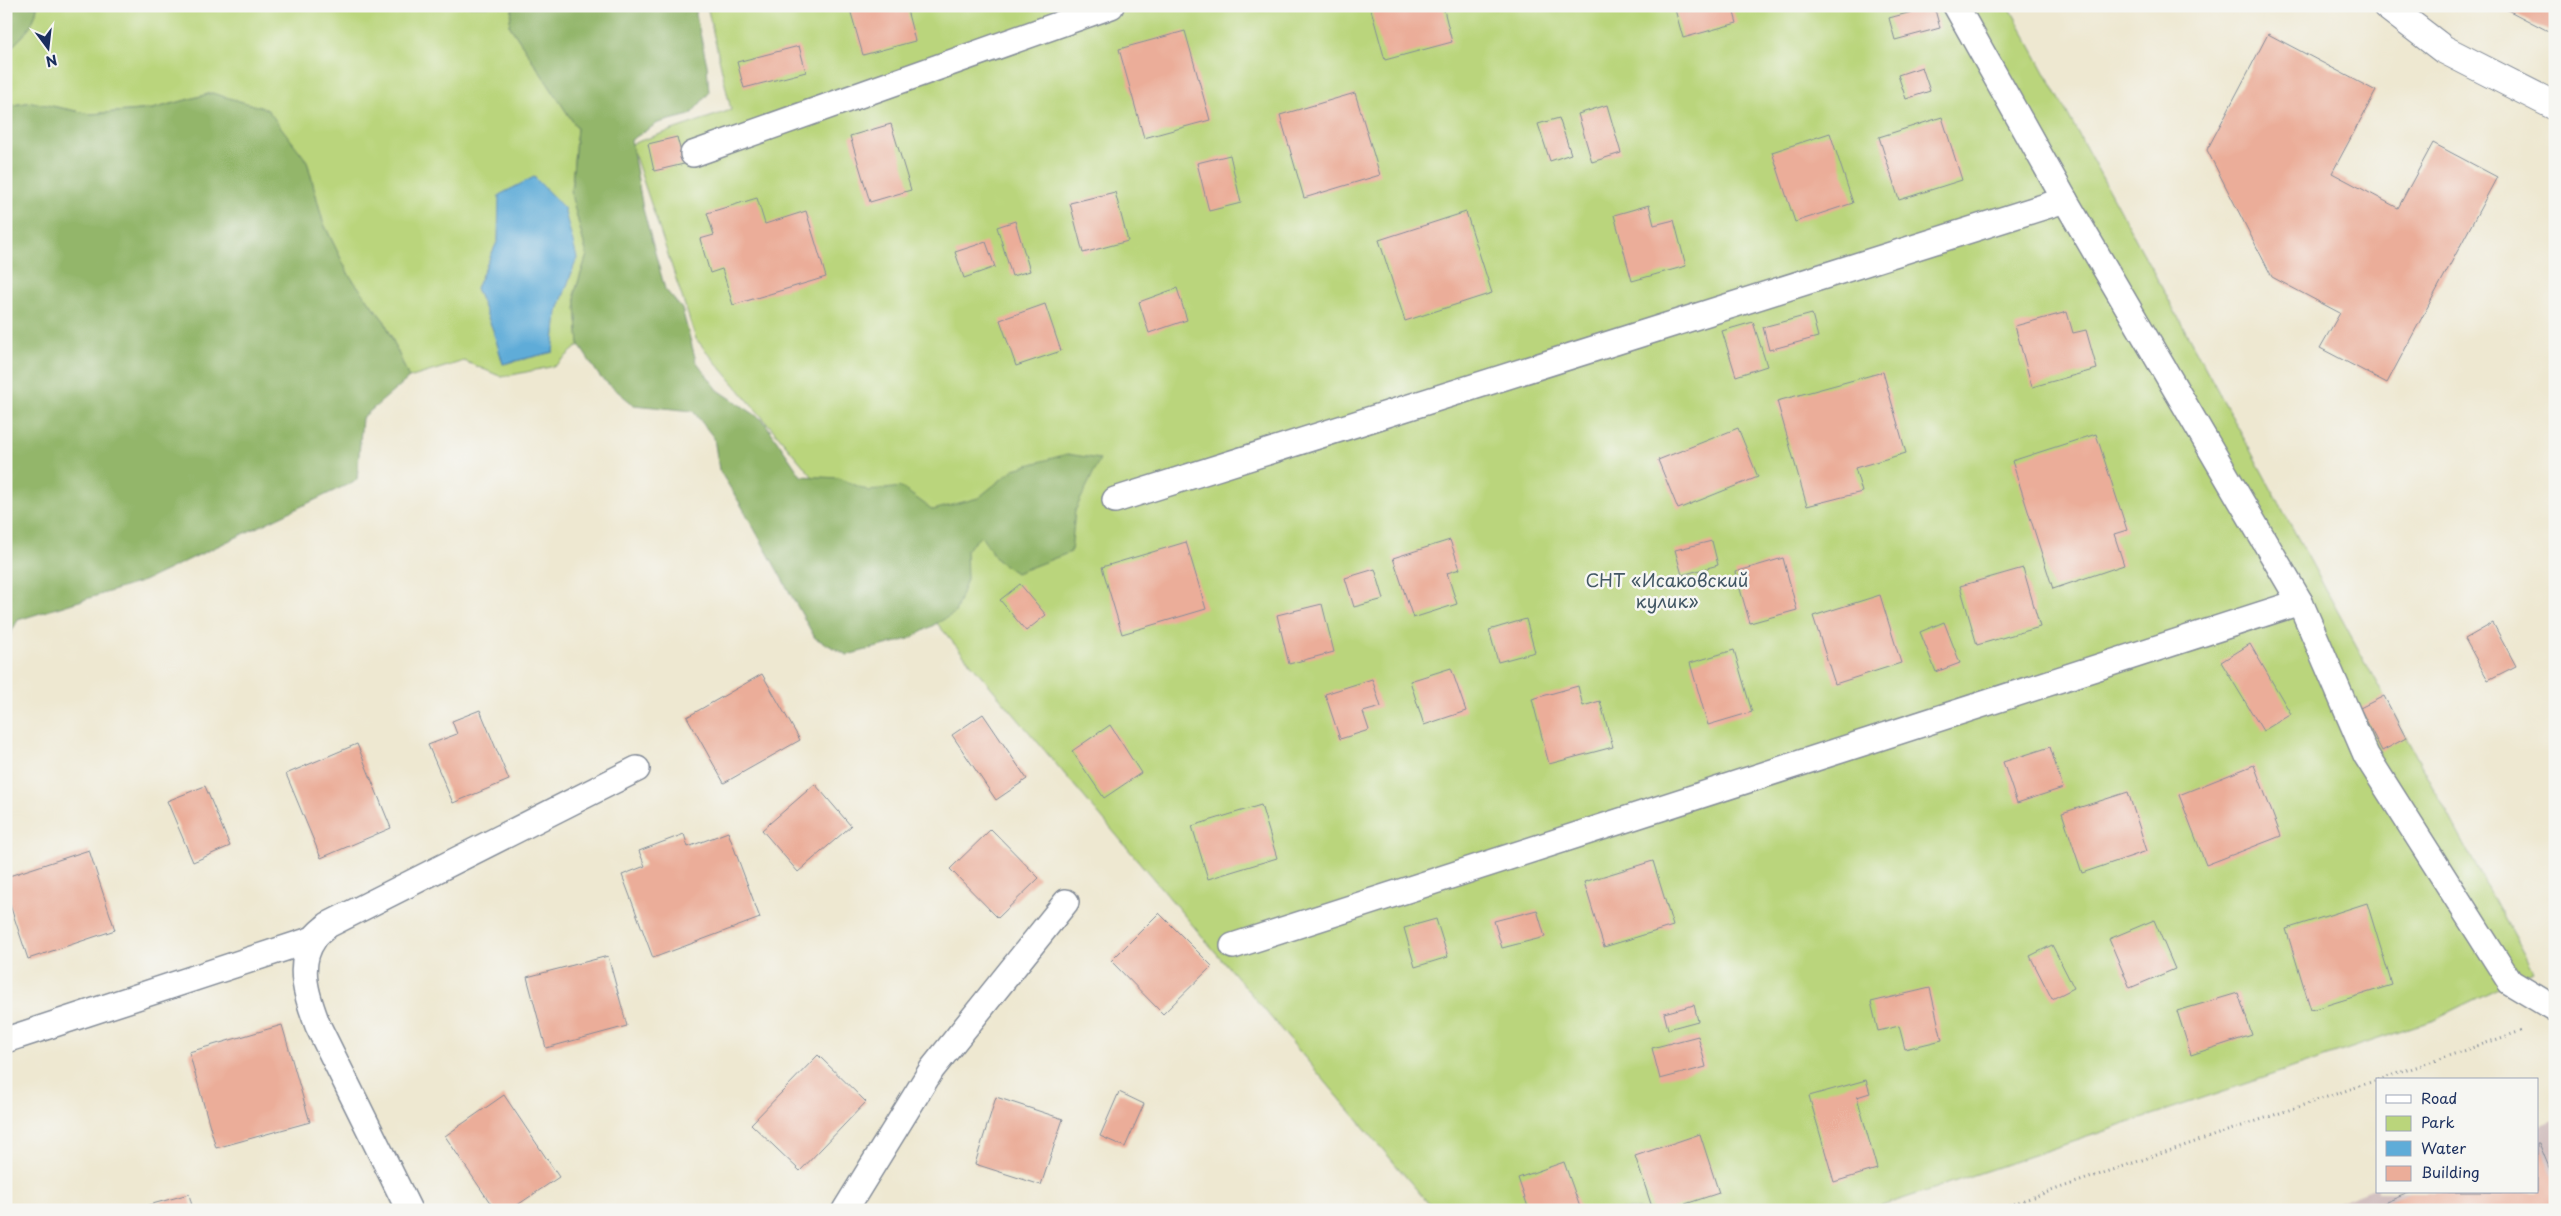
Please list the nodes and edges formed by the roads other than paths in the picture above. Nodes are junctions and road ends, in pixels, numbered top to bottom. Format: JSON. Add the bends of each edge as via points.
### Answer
{"nodes":[{"id":1,"x":1111,"y":6,"type":"edge"},
{"id":2,"x":1956,"y":6,"type":"edge"},
{"id":3,"x":2387,"y":6,"type":"edge"},
{"id":4,"x":2555,"y":106,"type":"edge"},
{"id":5,"x":693,"y":154,"type":"dead end"},
{"id":6,"x":2065,"y":200,"type":"junction"},
{"id":7,"x":1115,"y":500,"type":"dead end"},
{"id":8,"x":2300,"y":602,"type":"junction"},
{"id":9,"x":637,"y":769,"type":"dead end"},
{"id":10,"x":1066,"y":902,"type":"dead end"},
{"id":11,"x":313,"y":939,"type":"junction"},
{"id":12,"x":1233,"y":946,"type":"dead end"},
{"id":13,"x":2555,"y":1009,"type":"edge"},
{"id":14,"x":6,"y":1040,"type":"edge"},
{"id":15,"x":409,"y":1210,"type":"edge"},
{"id":16,"x":845,"y":1210,"type":"edge"}],
"edges":[{"from":1,"to":5,"type":"lane"},
{"from":2,"to":6,"type":"lane"},
{"from":3,"to":4,"type":"street","via":[[2443,49]]},
{"from":6,"to":7,"type":"lane"},
{"from":6,"to":8,"type":"lane"},
{"from":8,"to":12,"type":"lane"},
{"from":8,"to":13,"type":"lane","via":[[2366,755],[2510,982]]},
{"from":9,"to":11,"type":"lane","via":[[328,925]]},
{"from":10,"to":16,"type":"lane","via":[[932,1068]]},
{"from":11,"to":14,"type":"lane"},
{"from":11,"to":15,"type":"lane","via":[[305,964],[306,996]]}]}
